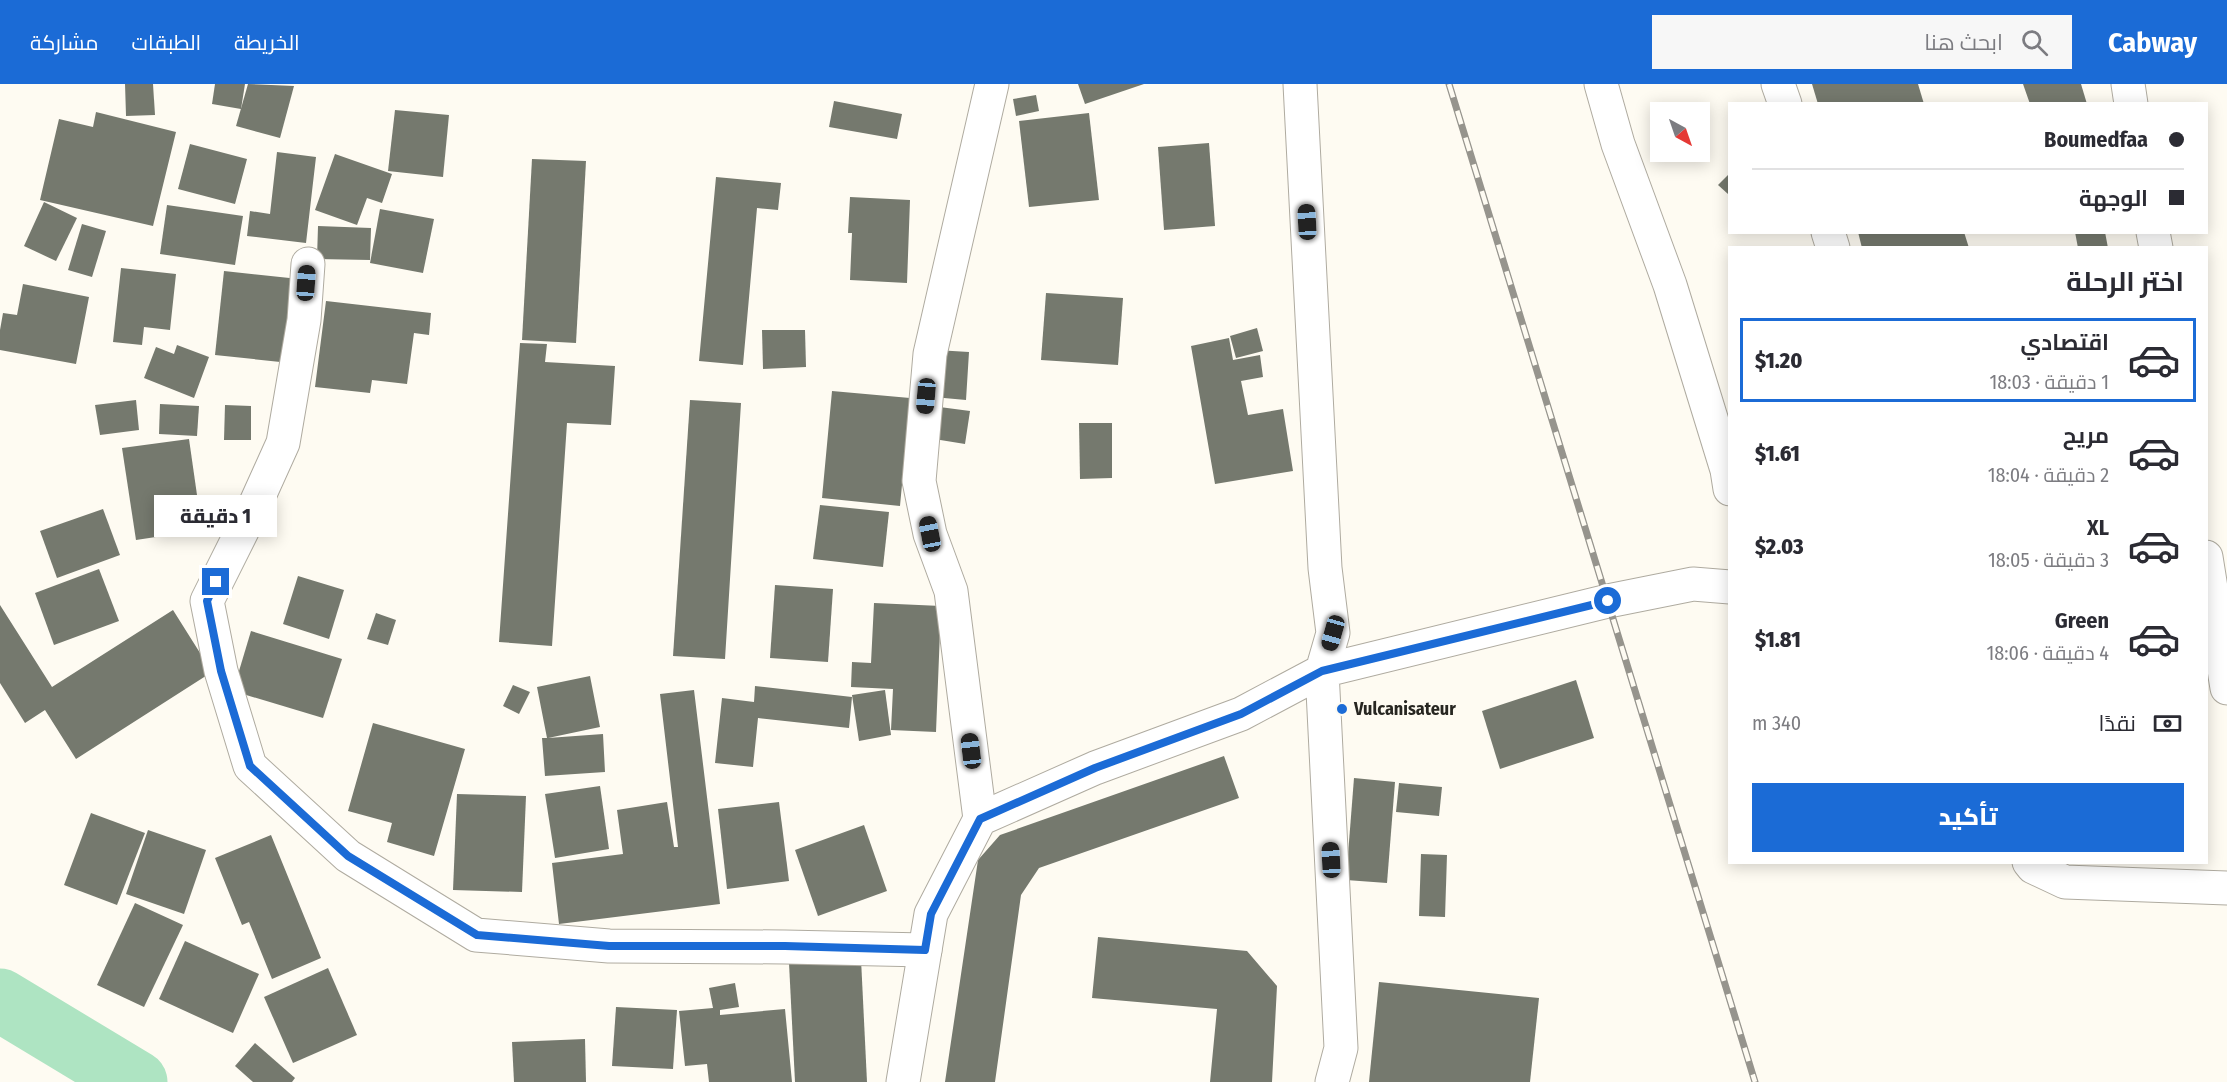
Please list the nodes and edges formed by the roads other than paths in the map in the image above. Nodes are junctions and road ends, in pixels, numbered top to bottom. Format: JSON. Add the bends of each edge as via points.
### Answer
{"nodes":[{"id":1,"x":992,"y":84,"type":"edge"},
{"id":2,"x":1300,"y":84,"type":"edge"},
{"id":3,"x":1601,"y":84,"type":"edge"},
{"id":4,"x":1778,"y":84,"type":"edge"},
{"id":5,"x":2128,"y":84,"type":"edge"},
{"id":6,"x":2151,"y":84,"type":"edge"},
{"id":7,"x":1784,"y":102,"type":"edge"},
{"id":8,"x":2131,"y":102,"type":"edge"},
{"id":9,"x":2153,"y":102,"type":"edge"},
{"id":10,"x":308,"y":264,"type":"dead end"},
{"id":11,"x":1728,"y":480,"type":"edge"},
{"id":12,"x":2208,"y":569,"type":"edge"},
{"id":13,"x":1728,"y":587,"type":"edge"},
{"id":14,"x":1322,"y":671,"type":"junction"},
{"id":15,"x":2227,"y":688,"type":"edge"},
{"id":16,"x":980,"y":819,"type":"junction"},
{"id":17,"x":2031,"y":864,"type":"edge"},
{"id":18,"x":2227,"y":888,"type":"edge"},
{"id":19,"x":925,"y":950,"type":"junction"},
{"id":20,"x":903,"y":1082,"type":"edge"},
{"id":21,"x":1332,"y":1082,"type":"edge"}],
"edges":[{"from":1,"to":16,"type":"street","via":[[930,354],[919,481],[930,534],[951,591]]},
{"from":2,"to":14,"type":"street","via":[[1325,568],[1333,633]]},
{"from":3,"to":11,"type":"street","via":[[1618,144],[1670,285]]},
{"from":4,"to":7,"type":"street"},
{"from":5,"to":8,"type":"street"},
{"from":6,"to":9,"type":"street"},
{"from":10,"to":19,"type":"street","via":[[304,320],[283,443],[207,601],[221,671],[250,766],[348,856],[477,935],[609,946]]},
{"from":12,"to":15,"type":"street"},
{"from":13,"to":14,"type":"street","via":[[1693,584],[1608,601]]},
{"from":14,"to":16,"type":"street","via":[[1241,714],[1095,768]]},
{"from":14,"to":21,"type":"street","via":[[1341,1048]]},
{"from":16,"to":19,"type":"street","via":[[931,914]]},
{"from":17,"to":18,"type":"street","via":[[2065,882]]},
{"from":19,"to":20,"type":"street"}]}
